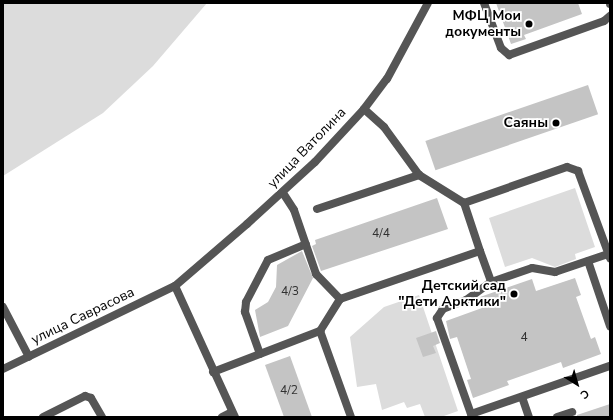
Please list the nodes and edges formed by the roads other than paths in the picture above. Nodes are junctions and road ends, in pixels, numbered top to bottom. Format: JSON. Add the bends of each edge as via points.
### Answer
{"nodes":[{"id":1,"x":428,"y":3,"type":"edge"},
{"id":2,"x":484,"y":3,"type":"edge"},
{"id":3,"x":610,"y":16,"type":"edge"},
{"id":4,"x":364,"y":109,"type":"junction"},
{"id":5,"x":419,"y":175,"type":"junction"},
{"id":6,"x":283,"y":192,"type":"junction"},
{"id":7,"x":464,"y":203,"type":"junction"},
{"id":8,"x":317,"y":209,"type":"dead end"},
{"id":9,"x":306,"y":244,"type":"junction"},
{"id":10,"x":480,"y":251,"type":"junction"},
{"id":11,"x":609,"y":256,"type":"edge"},
{"id":12,"x":588,"y":261,"type":"junction"},
{"id":13,"x":491,"y":282,"type":"junction"},
{"id":14,"x":175,"y":286,"type":"junction"},
{"id":15,"x":340,"y":299,"type":"junction"},
{"id":16,"x":3,"y":307,"type":"edge"},
{"id":17,"x":610,"y":326,"type":"edge"},
{"id":18,"x":320,"y":330,"type":"junction"},
{"id":19,"x":260,"y":354,"type":"junction"},
{"id":20,"x":28,"y":356,"type":"junction"},
{"id":21,"x":610,"y":366,"type":"edge"},
{"id":22,"x":3,"y":369,"type":"edge"},
{"id":23,"x":213,"y":372,"type":"junction"},
{"id":24,"x":522,"y":397,"type":"junction"},
{"id":25,"x":572,"y":412,"type":"dead end"},
{"id":26,"x":233,"y":414,"type":"edge"},
{"id":27,"x":467,"y":416,"type":"edge"},
{"id":28,"x":43,"y":417,"type":"edge"},
{"id":29,"x":102,"y":417,"type":"edge"},
{"id":30,"x":222,"y":417,"type":"edge"},
{"id":31,"x":351,"y":417,"type":"edge"},
{"id":32,"x":529,"y":417,"type":"edge"},
{"id":33,"x":557,"y":417,"type":"edge"}],
"edges":[{"from":1,"to":4,"type":"street","name":"улица Ватолина","via":[[386,79]]},
{"from":2,"to":3,"type":"street","via":[[501,48],[509,55],[604,21]]},
{"from":4,"to":5,"type":"street","via":[[384,127]]},
{"from":4,"to":6,"type":"street","name":"улица Ватолина"},
{"from":5,"to":7,"type":"street"},
{"from":5,"to":8,"type":"street"},
{"from":6,"to":9,"type":"street","via":[[294,210]]},
{"from":6,"to":14,"type":"street","name":"улица Ватолина"},
{"from":7,"to":10,"type":"street"},
{"from":7,"to":11,"type":"street","via":[[572,168],[581,176]]},
{"from":9,"to":15,"type":"street","via":[[316,274]]},
{"from":9,"to":19,"type":"street","via":[[268,260],[246,302],[245,312]]},
{"from":10,"to":13,"type":"street"},
{"from":10,"to":15,"type":"street"},
{"from":11,"to":12,"type":"street"},
{"from":12,"to":13,"type":"street","via":[[555,272],[532,268]]},
{"from":12,"to":17,"type":"street"},
{"from":13,"to":27,"type":"street","via":[[466,300],[443,309],[437,315]]},
{"from":14,"to":20,"type":"street","name":"улица Саврасова"},
{"from":14,"to":23,"type":"street"},
{"from":15,"to":18,"type":"street"},
{"from":16,"to":20,"type":"street"},
{"from":18,"to":19,"type":"street"},
{"from":18,"to":31,"type":"street"},
{"from":19,"to":23,"type":"street"},
{"from":20,"to":22,"type":"street","name":"улица Саврасова"},
{"from":21,"to":24,"type":"street"},
{"from":23,"to":26,"type":"street"},
{"from":24,"to":27,"type":"street"},
{"from":24,"to":32,"type":"street"},
{"from":25,"to":33,"type":"street"},
{"from":26,"to":30,"type":"street"},
{"from":28,"to":29,"type":"street","via":[[85,396],[91,398]]}]}
